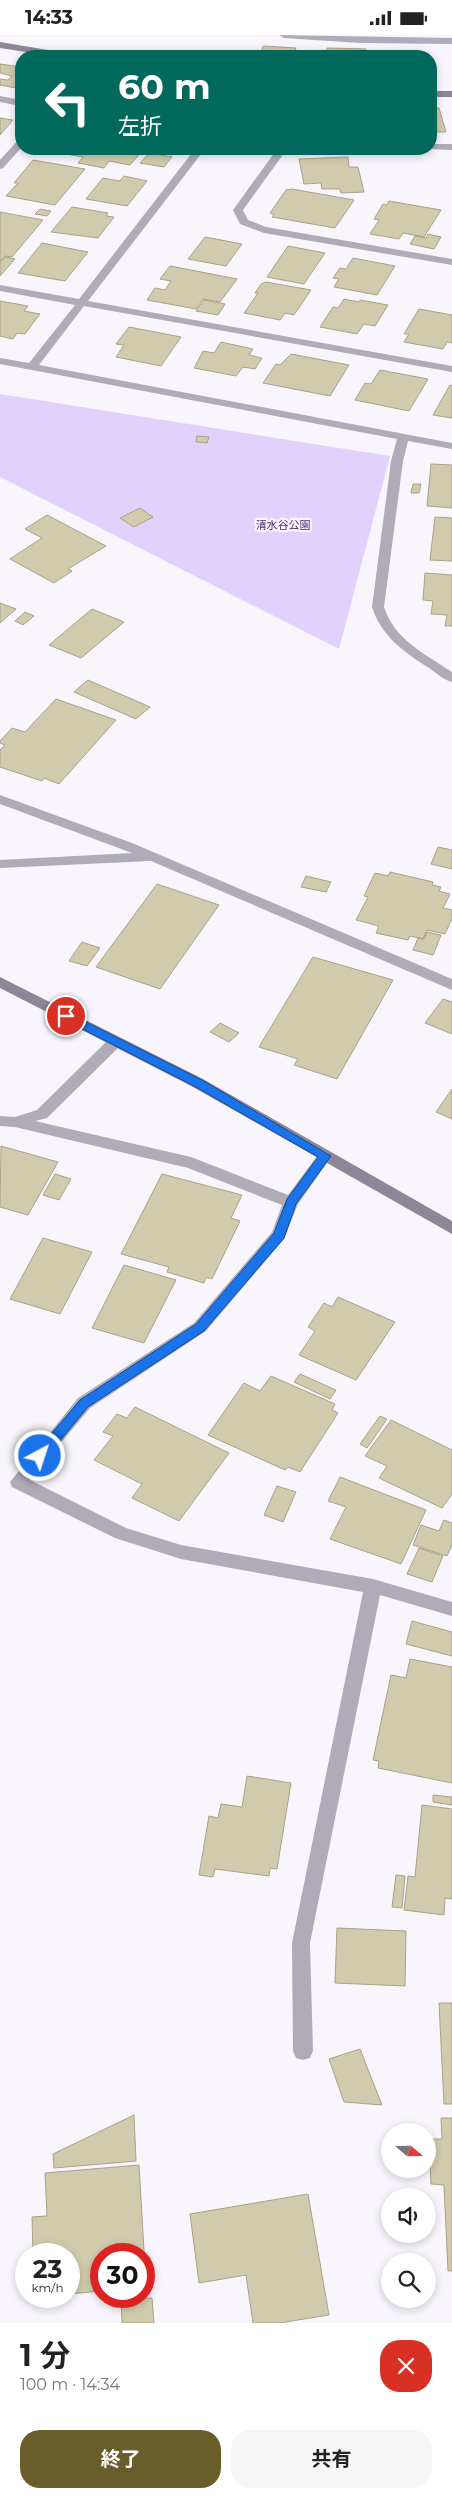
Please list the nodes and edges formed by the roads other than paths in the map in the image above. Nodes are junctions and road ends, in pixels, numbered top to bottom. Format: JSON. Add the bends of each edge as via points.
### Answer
{"nodes":[{"id":1,"x":284,"y":35,"type":"edge"},
{"id":2,"x":452,"y":41,"type":"edge"},
{"id":3,"x":0,"y":45,"type":"edge"},
{"id":4,"x":30,"y":50,"type":"edge"},
{"id":5,"x":437,"y":94,"type":"edge"},
{"id":6,"x":452,"y":94,"type":"edge"},
{"id":7,"x":0,"y":99,"type":"edge"},
{"id":8,"x":15,"y":102,"type":"edge"},
{"id":9,"x":437,"y":147,"type":"edge"},
{"id":10,"x":452,"y":147,"type":"edge"},
{"id":11,"x":15,"y":149,"type":"edge"},
{"id":12,"x":195,"y":155,"type":"edge"},
{"id":13,"x":278,"y":155,"type":"edge"},
{"id":14,"x":0,"y":166,"type":"edge"},
{"id":15,"x":452,"y":262,"type":"edge"},
{"id":16,"x":0,"y":288,"type":"edge"},
{"id":17,"x":82,"y":302,"type":"junction"},
{"id":18,"x":0,"y":361,"type":"edge"},
{"id":19,"x":32,"y":367,"type":"junction"},
{"id":20,"x":452,"y":369,"type":"edge"},
{"id":21,"x":403,"y":438,"type":"junction"},
{"id":22,"x":452,"y":446,"type":"edge"},
{"id":23,"x":452,"y":678,"type":"edge"},
{"id":24,"x":0,"y":799,"type":"edge"},
{"id":25,"x":154,"y":857,"type":"junction"},
{"id":26,"x":0,"y":864,"type":"edge"},
{"id":27,"x":0,"y":982,"type":"edge"},
{"id":28,"x":452,"y":985,"type":"edge"},
{"id":29,"x":116,"y":1041,"type":"junction"},
{"id":30,"x":8,"y":1122,"type":"edge"},
{"id":31,"x":325,"y":1156,"type":"junction"},
{"id":32,"x":291,"y":1202,"type":"junction"},
{"id":33,"x":452,"y":1228,"type":"edge"},
{"id":34,"x":373,"y":1586,"type":"junction"},
{"id":35,"x":452,"y":1609,"type":"edge"},
{"id":36,"x":303,"y":2051,"type":"dead end"}],
"edges":[{"from":1,"to":2,"type":"street"},
{"from":3,"to":4,"type":"street"},
{"from":5,"to":6,"type":"street"},
{"from":7,"to":8,"type":"street"},
{"from":9,"to":10,"type":"street"},
{"from":11,"to":14,"type":"street"},
{"from":12,"to":17,"type":"street"},
{"from":13,"to":15,"type":"street","via":[[238,210],[244,222],[264,230]]},
{"from":16,"to":17,"type":"street"},
{"from":17,"to":19,"type":"street"},
{"from":17,"to":20,"type":"street"},
{"from":18,"to":19,"type":"street"},
{"from":19,"to":21,"type":"street"},
{"from":21,"to":22,"type":"street"},
{"from":21,"to":23,"type":"street","via":[[388,529],[378,607],[380,617],[394,637]]},
{"from":24,"to":25,"type":"street"},
{"from":25,"to":26,"type":"street"},
{"from":25,"to":28,"type":"street"},
{"from":27,"to":29,"type":"street"},
{"from":29,"to":30,"type":"street","via":[[42,1114]]},
{"from":29,"to":31,"type":"street","via":[[198,1083]]},
{"from":30,"to":32,"type":"street","via":[[191,1163]]},
{"from":31,"to":32,"type":"street"},
{"from":31,"to":33,"type":"street"},
{"from":32,"to":34,"type":"street","via":[[280,1235],[200,1327],[84,1403],[18,1483],[121,1533],[181,1551]]},
{"from":34,"to":35,"type":"street"},
{"from":34,"to":36,"type":"street","via":[[301,1943]]}]}
